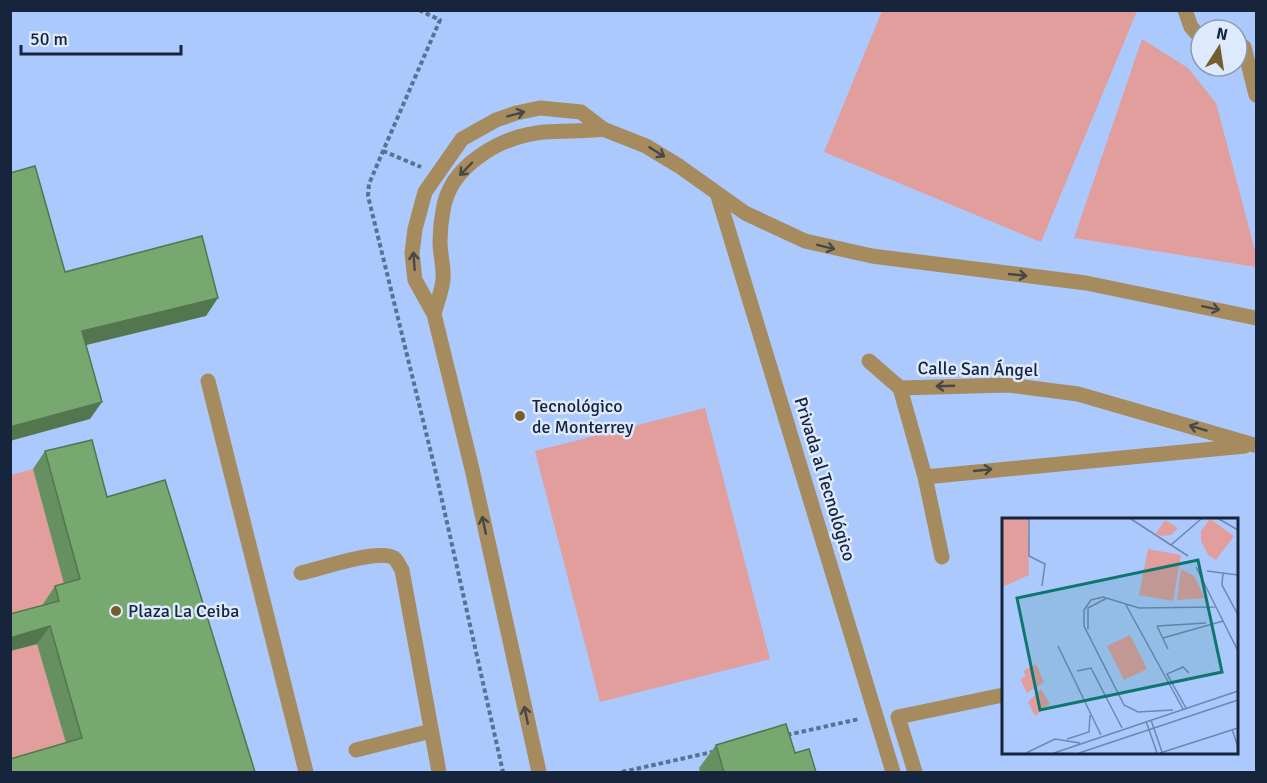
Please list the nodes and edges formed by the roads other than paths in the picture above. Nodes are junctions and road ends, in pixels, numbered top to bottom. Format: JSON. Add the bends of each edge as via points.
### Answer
{"nodes":[{"id":1,"x":1249,"y":59,"type":"edge"},
{"id":2,"x":1257,"y":95,"type":"edge"},
{"id":3,"x":603,"y":129,"type":"junction"},
{"id":4,"x":718,"y":196,"type":"junction"},
{"id":5,"x":434,"y":314,"type":"junction"},
{"id":6,"x":1257,"y":318,"type":"edge"},
{"id":7,"x":869,"y":362,"type":"dead end"},
{"id":8,"x":208,"y":381,"type":"dead end"},
{"id":9,"x":900,"y":388,"type":"junction"},
{"id":10,"x":1255,"y":445,"type":"edge"},
{"id":11,"x":925,"y":477,"type":"junction"},
{"id":12,"x":942,"y":557,"type":"dead end"},
{"id":13,"x":301,"y":573,"type":"dead end"},
{"id":14,"x":1002,"y":695,"type":"edge"},
{"id":15,"x":431,"y":730,"type":"junction"},
{"id":16,"x":356,"y":750,"type":"dead end"},
{"id":17,"x":306,"y":772,"type":"edge"},
{"id":18,"x":439,"y":772,"type":"edge"},
{"id":19,"x":539,"y":772,"type":"edge"},
{"id":20,"x":894,"y":772,"type":"edge"},
{"id":21,"x":915,"y":772,"type":"edge"}],
"edges":[{"from":1,"to":2,"type":"street"},
{"from":3,"to":4,"type":"street","one_way":true,"via":[[646,146]]},
{"from":3,"to":5,"type":"street","one_way":true,"via":[[525,136],[495,147],[466,167],[443,207],[443,278]]},
{"from":5,"to":3,"type":"street","one_way":true,"via":[[415,280],[412,253],[423,200],[436,173],[462,139],[496,120],[540,108],[581,112]]},
{"from":4,"to":6,"type":"street","one_way":true,"via":[[775,229],[834,249],[1086,283]]},
{"from":4,"to":20,"type":"street","name":"Privada al Tecnológico"},
{"from":19,"to":5,"type":"street","one_way":true},
{"from":7,"to":9,"type":"street"},
{"from":8,"to":17,"type":"street"},
{"from":10,"to":9,"type":"street","name":"Calle San Ángel","one_way":true,"via":[[1078,394],[1008,385]]},
{"from":9,"to":11,"type":"street","name":"Calle San Ángel"},
{"from":11,"to":10,"type":"street","name":"Calle San Ángel","one_way":true},
{"from":11,"to":12,"type":"street"},
{"from":13,"to":15,"type":"street","via":[[380,555],[397,562],[402,570]]},
{"from":14,"to":21,"type":"street","via":[[898,717]]},
{"from":15,"to":16,"type":"street"},
{"from":15,"to":18,"type":"street"}]}
